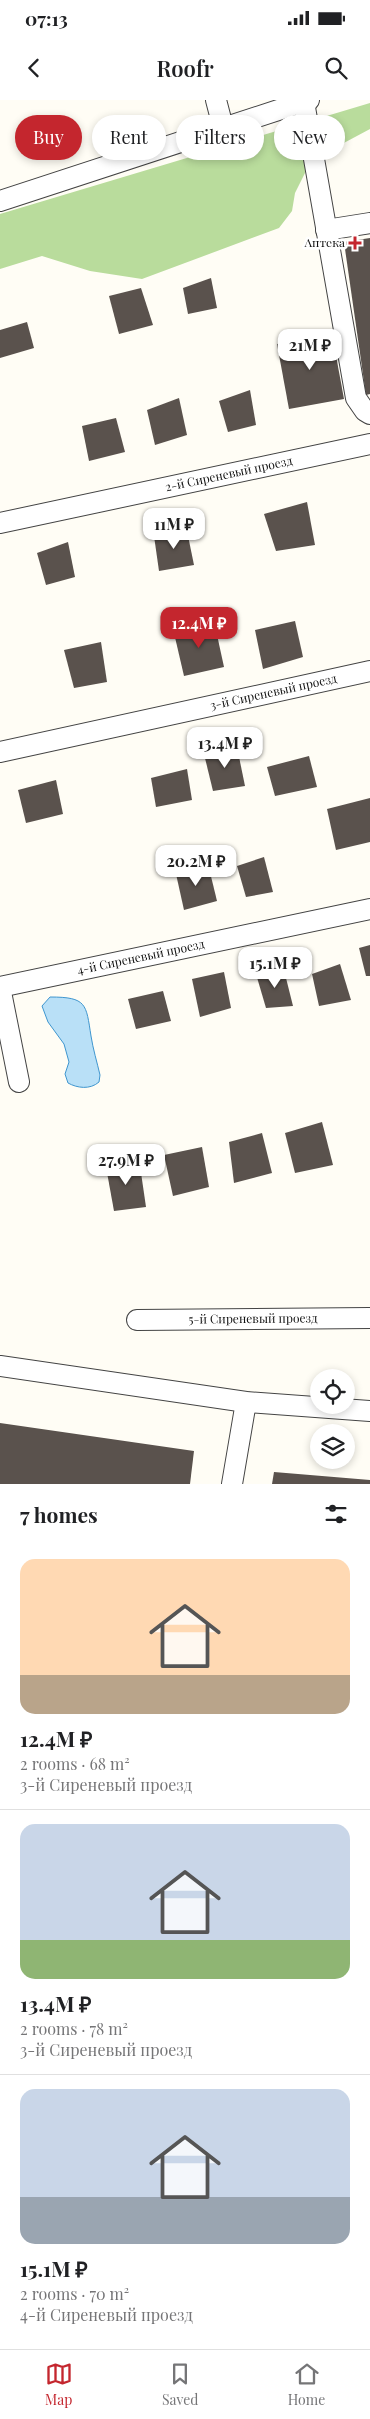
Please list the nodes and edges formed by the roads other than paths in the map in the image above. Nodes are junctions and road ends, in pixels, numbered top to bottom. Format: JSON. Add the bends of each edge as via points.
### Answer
{"nodes":[{"id":1,"x":216,"y":100,"type":"edge"},
{"id":2,"x":306,"y":101,"type":"edge"},
{"id":3,"x":220,"y":115,"type":"edge"},
{"id":4,"x":261,"y":115,"type":"edge"},
{"id":5,"x":176,"y":143,"type":"edge"},
{"id":6,"x":0,"y":201,"type":"edge"},
{"id":7,"x":370,"y":223,"type":"edge"},
{"id":8,"x":326,"y":230,"type":"junction"},
{"id":9,"x":370,"y":414,"type":"edge"},
{"id":10,"x":370,"y":444,"type":"edge"},
{"id":11,"x":0,"y":523,"type":"edge"},
{"id":12,"x":370,"y":671,"type":"edge"},
{"id":13,"x":0,"y":752,"type":"edge"},
{"id":14,"x":370,"y":908,"type":"edge"},
{"id":15,"x":0,"y":987,"type":"edge"},
{"id":16,"x":19,"y":1082,"type":"dead end"},
{"id":17,"x":370,"y":1318,"type":"edge"},
{"id":18,"x":137,"y":1320,"type":"dead end"},
{"id":19,"x":0,"y":1366,"type":"edge"},
{"id":20,"x":246,"y":1402,"type":"junction"},
{"id":21,"x":370,"y":1411,"type":"edge"},
{"id":22,"x":232,"y":1484,"type":"edge"}],
"edges":[{"from":1,"to":3,"type":"street"},
{"from":2,"to":4,"type":"street"},
{"from":2,"to":8,"type":"street"},
{"from":5,"to":6,"type":"street"},
{"from":7,"to":8,"type":"street"},
{"from":8,"to":9,"type":"street","via":[[356,398],[364,411]]},
{"from":10,"to":11,"type":"street","name":"2-й Сиреневый проезд"},
{"from":12,"to":13,"type":"street","name":"3-й Сиреневый проезд"},
{"from":14,"to":15,"type":"street","name":"4-й Сиреневый проезд"},
{"from":15,"to":16,"type":"street"},
{"from":17,"to":18,"type":"street","name":"5-й Сиреневый проезд"},
{"from":19,"to":20,"type":"street"},
{"from":20,"to":21,"type":"street"},
{"from":20,"to":22,"type":"street"}]}
